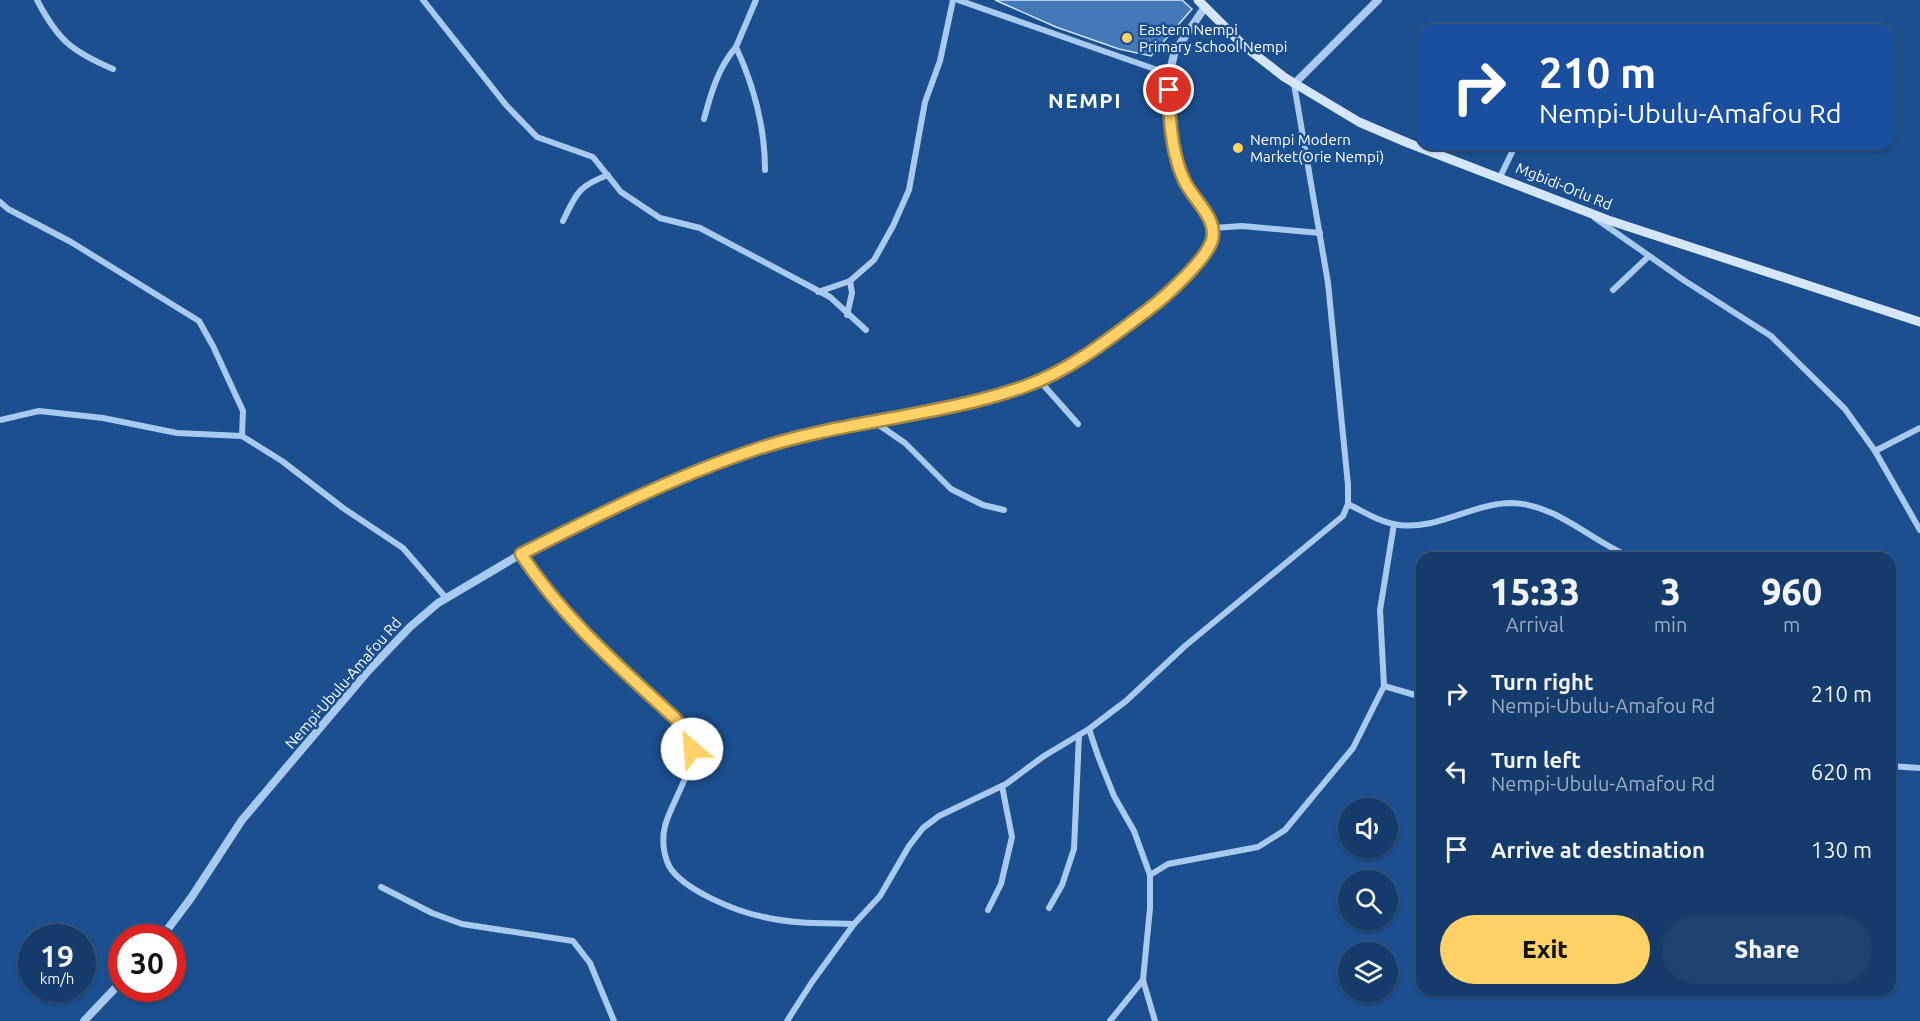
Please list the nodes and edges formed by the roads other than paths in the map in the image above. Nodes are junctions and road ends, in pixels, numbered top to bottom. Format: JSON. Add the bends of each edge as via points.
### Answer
{"nodes":[{"id":1,"x":37,"y":0,"type":"edge"},
{"id":2,"x":423,"y":0,"type":"edge"},
{"id":3,"x":756,"y":0,"type":"edge"},
{"id":4,"x":953,"y":0,"type":"edge"},
{"id":5,"x":958,"y":0,"type":"edge"},
{"id":6,"x":1378,"y":0,"type":"edge"},
{"id":7,"x":1201,"y":3,"type":"edge"},
{"id":8,"x":736,"y":47,"type":"junction"},
{"id":9,"x":113,"y":69,"type":"dead end"},
{"id":10,"x":1169,"y":74,"type":"junction"},
{"id":11,"x":1294,"y":84,"type":"junction"},
{"id":12,"x":704,"y":119,"type":"dead end"},
{"id":13,"x":1416,"y":146,"type":"edge"},
{"id":14,"x":1427,"y":150,"type":"edge"},
{"id":15,"x":1513,"y":150,"type":"edge"},
{"id":16,"x":765,"y":170,"type":"dead end"},
{"id":17,"x":608,"y":175,"type":"junction"},
{"id":18,"x":1500,"y":177,"type":"junction"},
{"id":19,"x":0,"y":202,"type":"edge"},
{"id":20,"x":1583,"y":210,"type":"junction"},
{"id":21,"x":563,"y":221,"type":"dead end"},
{"id":22,"x":1213,"y":228,"type":"junction"},
{"id":23,"x":1320,"y":233,"type":"junction"},
{"id":24,"x":1649,"y":256,"type":"junction"},
{"id":25,"x":850,"y":281,"type":"junction"},
{"id":26,"x":1612,"y":290,"type":"dead end"},
{"id":27,"x":818,"y":292,"type":"junction"},
{"id":28,"x":847,"y":315,"type":"junction"},
{"id":29,"x":1920,"y":322,"type":"edge"},
{"id":30,"x":866,"y":330,"type":"dead end"},
{"id":31,"x":1039,"y":380,"type":"junction"},
{"id":32,"x":0,"y":420,"type":"edge"},
{"id":33,"x":873,"y":421,"type":"junction"},
{"id":34,"x":1078,"y":424,"type":"dead end"},
{"id":35,"x":1920,"y":428,"type":"edge"},
{"id":36,"x":242,"y":436,"type":"junction"},
{"id":37,"x":1875,"y":452,"type":"junction"},
{"id":38,"x":1348,"y":504,"type":"junction"},
{"id":39,"x":1004,"y":510,"type":"dead end"},
{"id":40,"x":1394,"y":524,"type":"junction"},
{"id":41,"x":1920,"y":530,"type":"edge"},
{"id":42,"x":1622,"y":552,"type":"edge"},
{"id":43,"x":521,"y":554,"type":"junction"},
{"id":44,"x":446,"y":598,"type":"junction"},
{"id":45,"x":1384,"y":686,"type":"junction"},
{"id":46,"x":1416,"y":695,"type":"edge"},
{"id":47,"x":1089,"y":729,"type":"junction"},
{"id":48,"x":1079,"y":735,"type":"junction"},
{"id":49,"x":1896,"y":766,"type":"edge"},
{"id":50,"x":1920,"y":768,"type":"edge"},
{"id":51,"x":1002,"y":786,"type":"junction"},
{"id":52,"x":1150,"y":875,"type":"junction"},
{"id":53,"x":381,"y":887,"type":"dead end"},
{"id":54,"x":1049,"y":908,"type":"dead end"},
{"id":55,"x":988,"y":910,"type":"dead end"},
{"id":56,"x":172,"y":924,"type":"edge"},
{"id":57,"x":855,"y":924,"type":"junction"},
{"id":58,"x":1143,"y":980,"type":"junction"},
{"id":59,"x":108,"y":996,"type":"edge"},
{"id":60,"x":84,"y":1021,"type":"edge"},
{"id":61,"x":614,"y":1021,"type":"edge"},
{"id":62,"x":787,"y":1021,"type":"edge"},
{"id":63,"x":1110,"y":1021,"type":"edge"},
{"id":64,"x":1155,"y":1021,"type":"edge"}],
"edges":[{"from":1,"to":9,"type":"street","via":[[64,43]]},
{"from":2,"to":17,"type":"street","via":[[506,105],[537,137],[593,157]]},
{"from":3,"to":8,"type":"street"},
{"from":4,"to":25,"type":"street","via":[[940,61],[925,102],[909,190],[874,260]]},
{"from":5,"to":10,"type":"street"},
{"from":6,"to":11,"type":"street"},
{"from":7,"to":10,"type":"street","via":[[1175,51]]},
{"from":7,"to":11,"type":"main road","name":"Mgbidi-Orlu Rd","via":[[1243,45]]},
{"from":8,"to":12,"type":"street","via":[[712,87]]},
{"from":8,"to":16,"type":"street","via":[[750,77],[760,115]]},
{"from":10,"to":22,"type":"street","via":[[1175,149],[1185,182]]},
{"from":11,"to":13,"type":"main road","name":"Mgbidi-Orlu Rd","via":[[1359,122]]},
{"from":11,"to":23,"type":"street"},
{"from":14,"to":18,"type":"main road","name":"Mgbidi-Orlu Rd"},
{"from":15,"to":18,"type":"street"},
{"from":17,"to":21,"type":"street","via":[[588,182],[575,196]]},
{"from":17,"to":27,"type":"street","via":[[621,192],[660,218],[700,228]]},
{"from":18,"to":20,"type":"main road","name":"Mgbidi-Orlu Rd"},
{"from":19,"to":36,"type":"street","via":[[199,321],[243,411]]},
{"from":20,"to":24,"type":"street"},
{"from":20,"to":29,"type":"main road","name":"Mgbidi-Orlu Rd"},
{"from":22,"to":23,"type":"street","via":[[1242,226]]},
{"from":22,"to":31,"type":"street","name":"Nempi-Ubulu-Amafou Rd","via":[[1212,242],[1170,293],[1094,350]]},
{"from":23,"to":38,"type":"street"},
{"from":24,"to":26,"type":"street"},
{"from":24,"to":37,"type":"street","via":[[1771,336],[1845,409]]},
{"from":25,"to":27,"type":"street"},
{"from":25,"to":28,"type":"street","via":[[852,293]]},
{"from":27,"to":28,"type":"street","via":[[830,297]]},
{"from":28,"to":30,"type":"street"},
{"from":31,"to":33,"type":"street","name":"Nempi-Ubulu-Amafou Rd","via":[[998,394]]},
{"from":31,"to":34,"type":"street"},
{"from":32,"to":36,"type":"street","via":[[39,411],[103,418],[177,433]]},
{"from":33,"to":39,"type":"street","via":[[905,443],[951,489],[983,505]]},
{"from":33,"to":43,"type":"street","name":"Nempi-Ubulu-Amafou Rd","via":[[757,449],[715,464],[639,494]]},
{"from":35,"to":37,"type":"street"},
{"from":36,"to":44,"type":"street","via":[[404,548]]},
{"from":37,"to":41,"type":"street"},
{"from":38,"to":40,"type":"street"},
{"from":38,"to":47,"type":"street","via":[[1343,516],[1318,538]]},
{"from":40,"to":42,"type":"street","via":[[1425,525],[1511,503],[1559,517]]},
{"from":40,"to":45,"type":"street","via":[[1380,610]]},
{"from":43,"to":44,"type":"street","name":"Nempi-Ubulu-Amafou Rd"},
{"from":43,"to":57,"type":"street","via":[[544,590],[571,621],[675,718],[689,736],[689,764],[665,826],[663,847],[675,872],[699,891],[732,908],[793,921]]},
{"from":44,"to":56,"type":"street","name":"Nempi-Ubulu-Amafou Rd","via":[[410,627],[369,670],[242,820]]},
{"from":45,"to":46,"type":"street"},
{"from":45,"to":52,"type":"street","via":[[1353,748],[1285,830],[1258,848],[1168,864]]},
{"from":47,"to":48,"type":"street"},
{"from":47,"to":52,"type":"street"},
{"from":48,"to":51,"type":"street"},
{"from":48,"to":54,"type":"street","via":[[1074,849]]},
{"from":49,"to":50,"type":"street"},
{"from":51,"to":55,"type":"street","via":[[1012,837],[1001,884]]},
{"from":51,"to":57,"type":"street","via":[[939,816],[923,828],[880,896]]},
{"from":52,"to":58,"type":"street"},
{"from":53,"to":61,"type":"street","via":[[462,924],[573,941],[590,963]]},
{"from":57,"to":62,"type":"street"},
{"from":58,"to":63,"type":"street"},
{"from":58,"to":64,"type":"street"},
{"from":59,"to":60,"type":"street"}]}
